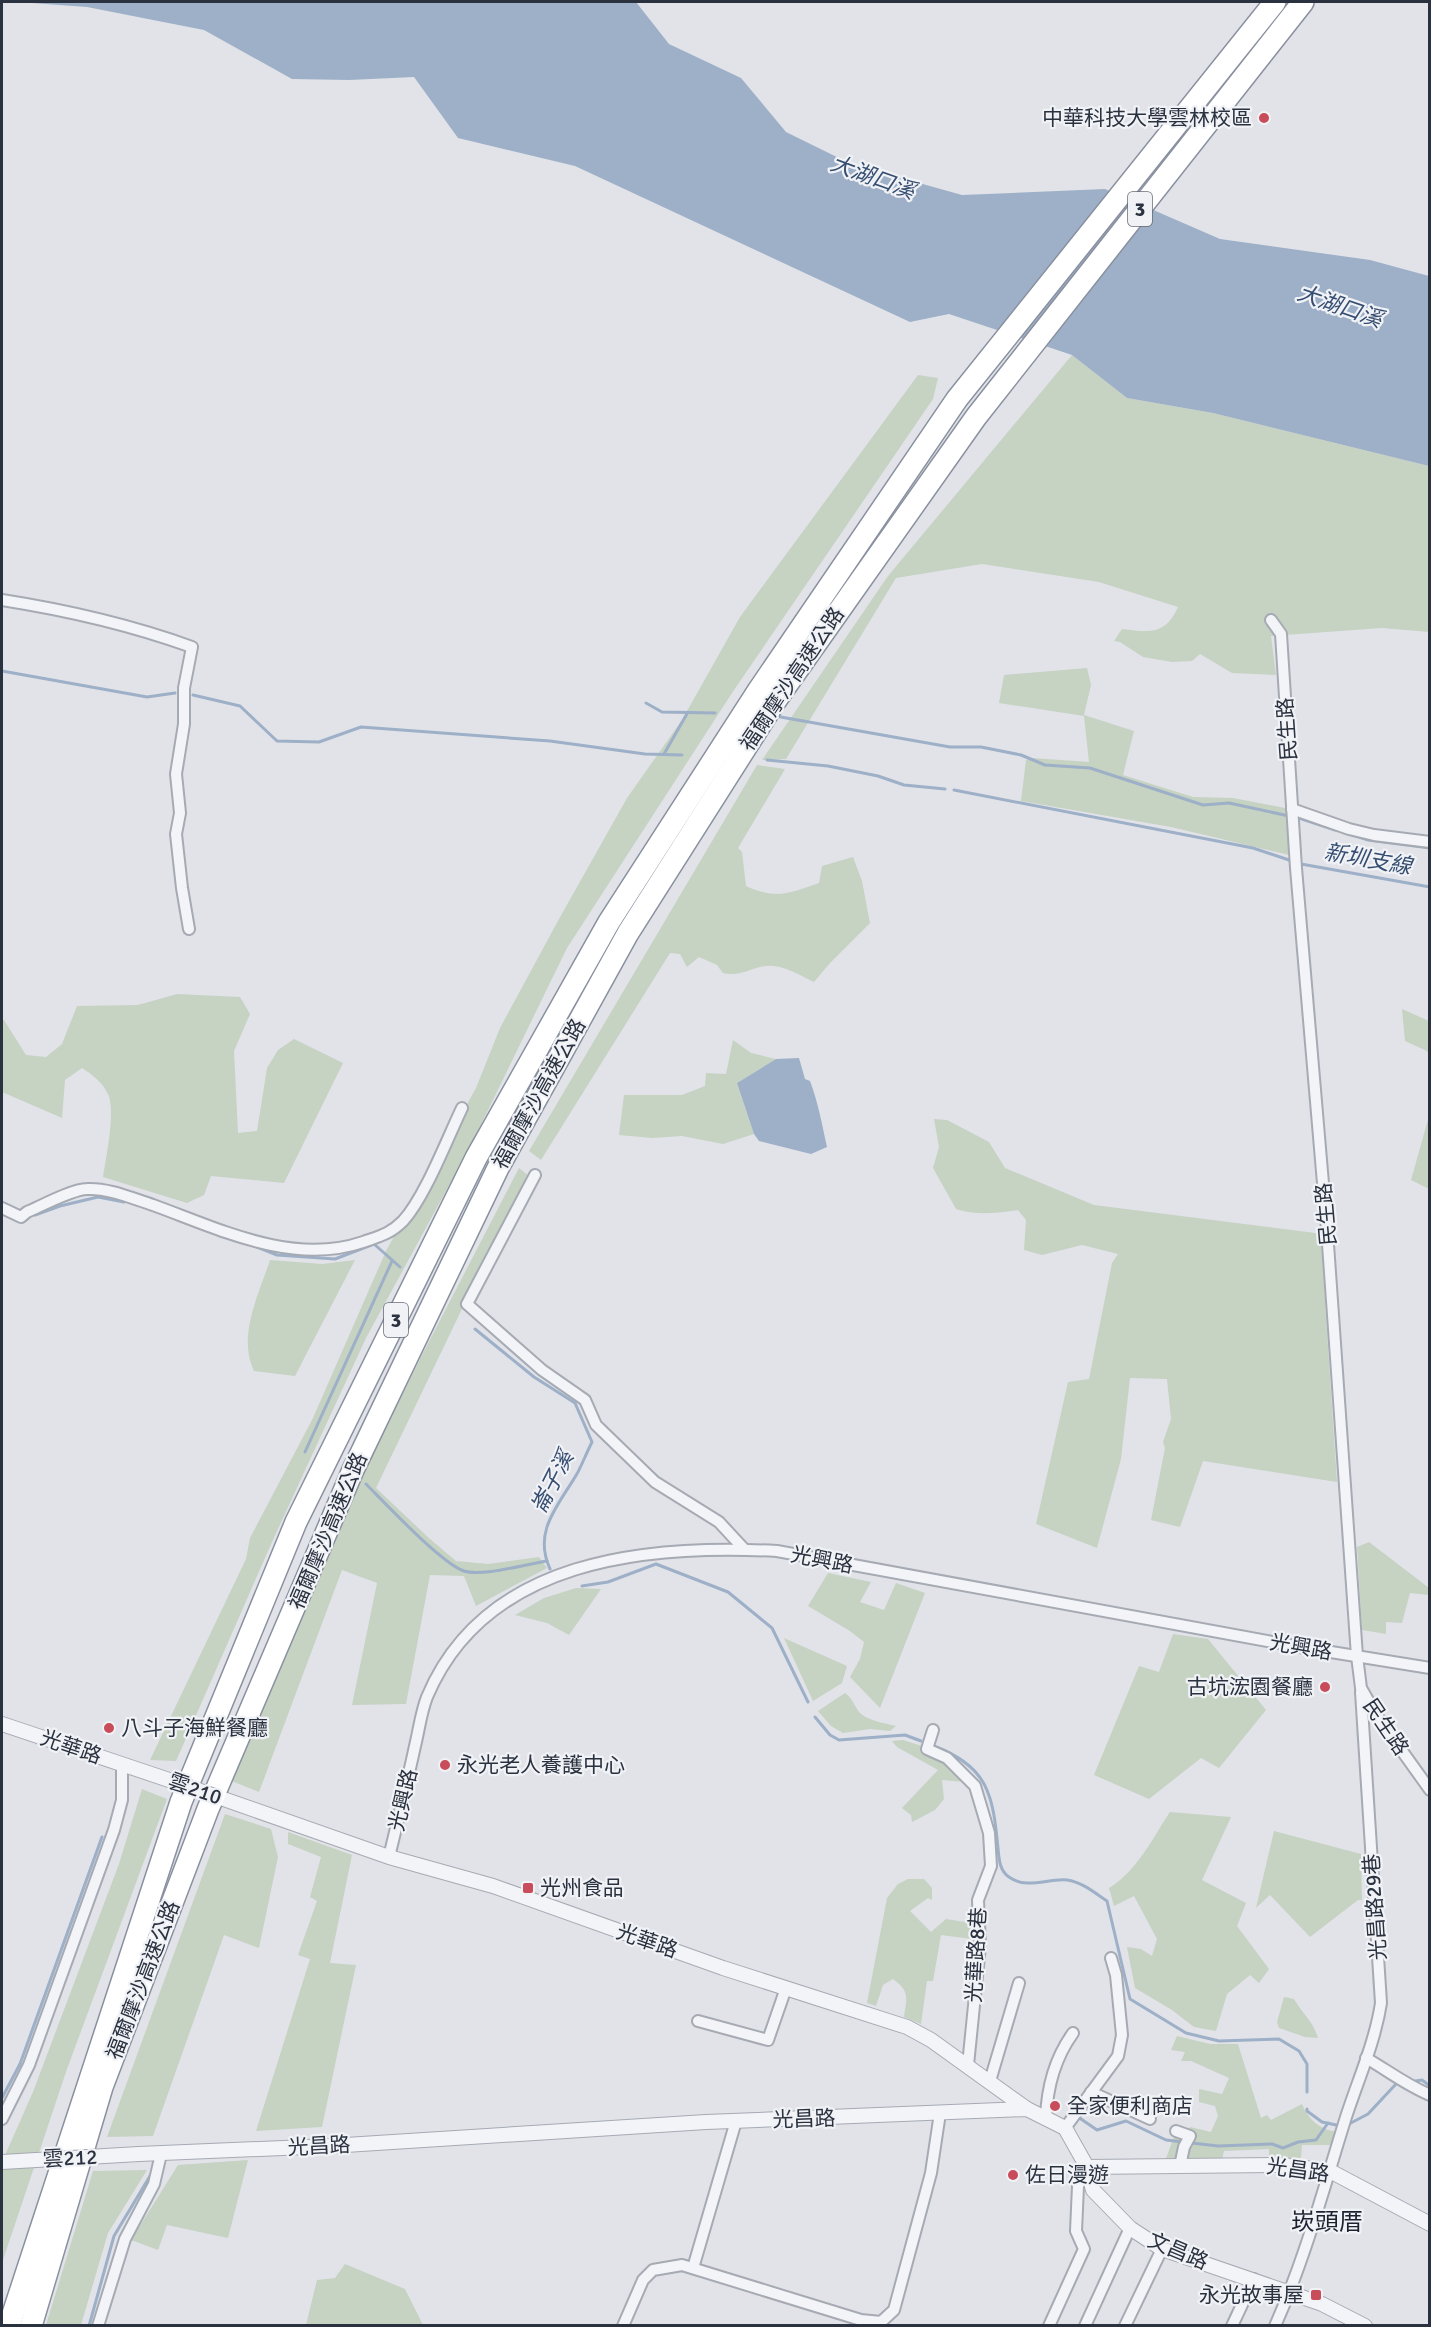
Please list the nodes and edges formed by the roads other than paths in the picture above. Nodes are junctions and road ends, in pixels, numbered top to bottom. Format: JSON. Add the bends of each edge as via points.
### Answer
{"nodes":[{"id":1,"x":1275,"y":2,"type":"edge"},
{"id":2,"x":1303,"y":2,"type":"edge"},
{"id":3,"x":2,"y":600,"type":"edge"},
{"id":4,"x":1271,"y":620,"type":"dead end"},
{"id":5,"x":1292,"y":809,"type":"junction"},
{"id":6,"x":1430,"y":842,"type":"edge"},
{"id":7,"x":189,"y":929,"type":"dead end"},
{"id":8,"x":462,"y":1108,"type":"dead end"},
{"id":9,"x":536,"y":1175,"type":"dead end"},
{"id":10,"x":2,"y":1208,"type":"edge"},
{"id":11,"x":744,"y":1549,"type":"junction"},
{"id":12,"x":1357,"y":1656,"type":"junction"},
{"id":13,"x":1430,"y":1668,"type":"edge"},
{"id":14,"x":1361,"y":1688,"type":"junction"},
{"id":15,"x":2,"y":1724,"type":"edge"},
{"id":16,"x":933,"y":1730,"type":"dead end"},
{"id":17,"x":122,"y":1764,"type":"junction"},
{"id":18,"x":140,"y":1771,"type":"joint"},
{"id":19,"x":1430,"y":1790,"type":"edge"},
{"id":20,"x":249,"y":1808,"type":"joint"},
{"id":21,"x":389,"y":1857,"type":"junction"},
{"id":22,"x":1111,"y":1958,"type":"dead end"},
{"id":23,"x":1019,"y":1983,"type":"dead end"},
{"id":24,"x":786,"y":1988,"type":"junction"},
{"id":25,"x":698,"y":2021,"type":"dead end"},
{"id":26,"x":1073,"y":2033,"type":"dead end"},
{"id":27,"x":1366,"y":2058,"type":"junction"},
{"id":28,"x":968,"y":2065,"type":"junction"},
{"id":29,"x":990,"y":2081,"type":"junction"},
{"id":30,"x":1091,"y":2092,"type":"junction"},
{"id":31,"x":1430,"y":2095,"type":"edge"},
{"id":32,"x":1027,"y":2109,"type":"junction"},
{"id":33,"x":940,"y":2113,"type":"junction"},
{"id":34,"x":1046,"y":2118,"type":"junction"},
{"id":35,"x":2,"y":2119,"type":"edge"},
{"id":36,"x":1150,"y":2119,"type":"dead end"},
{"id":37,"x":736,"y":2121,"type":"junction"},
{"id":38,"x":1065,"y":2128,"type":"junction"},
{"id":39,"x":1176,"y":2131,"type":"dead end"},
{"id":40,"x":139,"y":2154,"type":"joint"},
{"id":41,"x":161,"y":2154,"type":"junction"},
{"id":42,"x":2,"y":2162,"type":"edge"},
{"id":43,"x":1180,"y":2166,"type":"junction"},
{"id":44,"x":1087,"y":2167,"type":"junction"},
{"id":45,"x":1330,"y":2171,"type":"junction"},
{"id":46,"x":1430,"y":2224,"type":"edge"},
{"id":47,"x":1130,"y":2228,"type":"junction"},
{"id":48,"x":1161,"y":2249,"type":"junction"},
{"id":49,"x":693,"y":2268,"type":"junction"},
{"id":50,"x":1254,"y":2279,"type":"junction"},
{"id":51,"x":1290,"y":2292,"type":"junction"},
{"id":52,"x":9,"y":2325,"type":"edge"},
{"id":53,"x":31,"y":2325,"type":"edge"},
{"id":54,"x":99,"y":2325,"type":"edge"},
{"id":55,"x":623,"y":2325,"type":"edge"},
{"id":56,"x":1049,"y":2325,"type":"edge"},
{"id":57,"x":1085,"y":2325,"type":"edge"},
{"id":58,"x":1125,"y":2325,"type":"edge"},
{"id":59,"x":1232,"y":2325,"type":"edge"},
{"id":60,"x":1275,"y":2325,"type":"edge"},
{"id":61,"x":1365,"y":2325,"type":"edge"}],
"edges":[{"from":1,"to":52,"type":"highway","name":"福爾摩沙高速公路","number":"3","via":[[957,399],[758,691],[609,922],[476,1158],[307,1501],[181,1802]]},
{"from":2,"to":53,"type":"highway","name":"福爾摩沙高速公路","number":"3","via":[[976,417],[776,700],[628,933],[498,1168],[353,1470],[208,1809],[102,2087]]},
{"from":3,"to":7,"type":"street","via":[[160,635],[192,647],[176,774],[180,813],[177,845]]},
{"from":4,"to":5,"type":"street","name":"民生路","via":[[1281,634]]},
{"from":5,"to":6,"type":"street","via":[[1357,831]]},
{"from":5,"to":12,"type":"street","name":"民生路"},
{"from":8,"to":10,"type":"street","via":[[404,1220],[390,1233],[343,1249],[310,1250],[263,1243],[114,1192],[85,1189],[21,1217]]},
{"from":9,"to":11,"type":"street","via":[[467,1304],[542,1370],[585,1400],[596,1425],[655,1482],[719,1522]]},
{"from":11,"to":12,"type":"street","name":"光興路","via":[[777,1551]]},
{"from":11,"to":21,"type":"street","name":"光興路","via":[[682,1549],[620,1558],[563,1573],[516,1595],[490,1613],[448,1658],[426,1698]]},
{"from":12,"to":13,"type":"street","name":"光興路"},
{"from":12,"to":14,"type":"street","name":"民生路"},
{"from":14,"to":19,"type":"street","name":"民生路"},
{"from":14,"to":27,"type":"street","name":"光昌路29巷","via":[[1381,2003]]},
{"from":15,"to":17,"type":"street","name":"光華路","number":"雲210"},
{"from":16,"to":28,"type":"street","name":"光華路8巷","via":[[927,1749],[947,1758],[975,1786],[989,1833],[991,1866],[978,1900],[980,1946]]},
{"from":17,"to":18,"type":"street","name":"光華路","number":"雲210"},
{"from":17,"to":35,"type":"street","via":[[122,1800],[114,1830],[29,2065]]},
{"from":18,"to":20,"type":"street","name":"雲210","number":"雲210","bridge":true},
{"from":20,"to":21,"type":"street","name":"光華路","number":"雲210"},
{"from":21,"to":24,"type":"street","name":"光華路","number":"雲210","via":[[493,1886]]},
{"from":22,"to":30,"type":"street","via":[[1122,2036],[1118,2056]]},
{"from":23,"to":29,"type":"street"},
{"from":24,"to":25,"type":"street","via":[[768,2040]]},
{"from":24,"to":28,"type":"street","name":"光華路","number":"雲210","via":[[907,2027]]},
{"from":26,"to":34,"type":"street","via":[[1060,2053],[1047,2097]]},
{"from":27,"to":31,"type":"street"},
{"from":27,"to":45,"type":"street","name":"光昌路29巷"},
{"from":28,"to":29,"type":"street","name":"光華路","number":"雲210"},
{"from":29,"to":32,"type":"street","name":"光華路","number":"雲210"},
{"from":30,"to":36,"type":"street"},
{"from":30,"to":38,"type":"street"},
{"from":32,"to":33,"type":"street","name":"光昌路","number":"雲212"},
{"from":32,"to":34,"type":"street","name":"光昌路","number":"雲210"},
{"from":33,"to":37,"type":"street","name":"光昌路","number":"雲212"},
{"from":33,"to":49,"type":"street","via":[[931,2172],[894,2310],[881,2322],[861,2320]]},
{"from":34,"to":38,"type":"street","name":"光昌路","number":"雲210"},
{"from":37,"to":41,"type":"street","name":"光昌路","number":"雲212"},
{"from":37,"to":49,"type":"street"},
{"from":38,"to":44,"type":"street"},
{"from":39,"to":43,"type":"street","via":[[1190,2136]]},
{"from":40,"to":41,"type":"street","name":"光昌路","number":"雲212"},
{"from":40,"to":42,"type":"street","name":"雲212","number":"雲212","bridge":true},
{"from":41,"to":54,"type":"street","via":[[154,2184],[124,2239]]},
{"from":43,"to":44,"type":"street","name":"光昌路"},
{"from":43,"to":45,"type":"street","name":"光昌路","via":[[1281,2164]]},
{"from":44,"to":47,"type":"street","name":"文昌路","via":[[1093,2190]]},
{"from":44,"to":56,"type":"street","via":[[1078,2186],[1076,2231],[1084,2249]]},
{"from":45,"to":46,"type":"street","name":"光昌路"},
{"from":45,"to":51,"type":"street"},
{"from":47,"to":48,"type":"street","name":"文昌路"},
{"from":47,"to":57,"type":"street"},
{"from":48,"to":50,"type":"street","name":"文昌路"},
{"from":48,"to":58,"type":"street"},
{"from":49,"to":55,"type":"street","via":[[682,2265],[653,2270],[643,2280]]},
{"from":50,"to":51,"type":"street","name":"文昌路"},
{"from":50,"to":59,"type":"street"},
{"from":51,"to":60,"type":"street"},
{"from":51,"to":61,"type":"street","name":"文昌路"}]}
